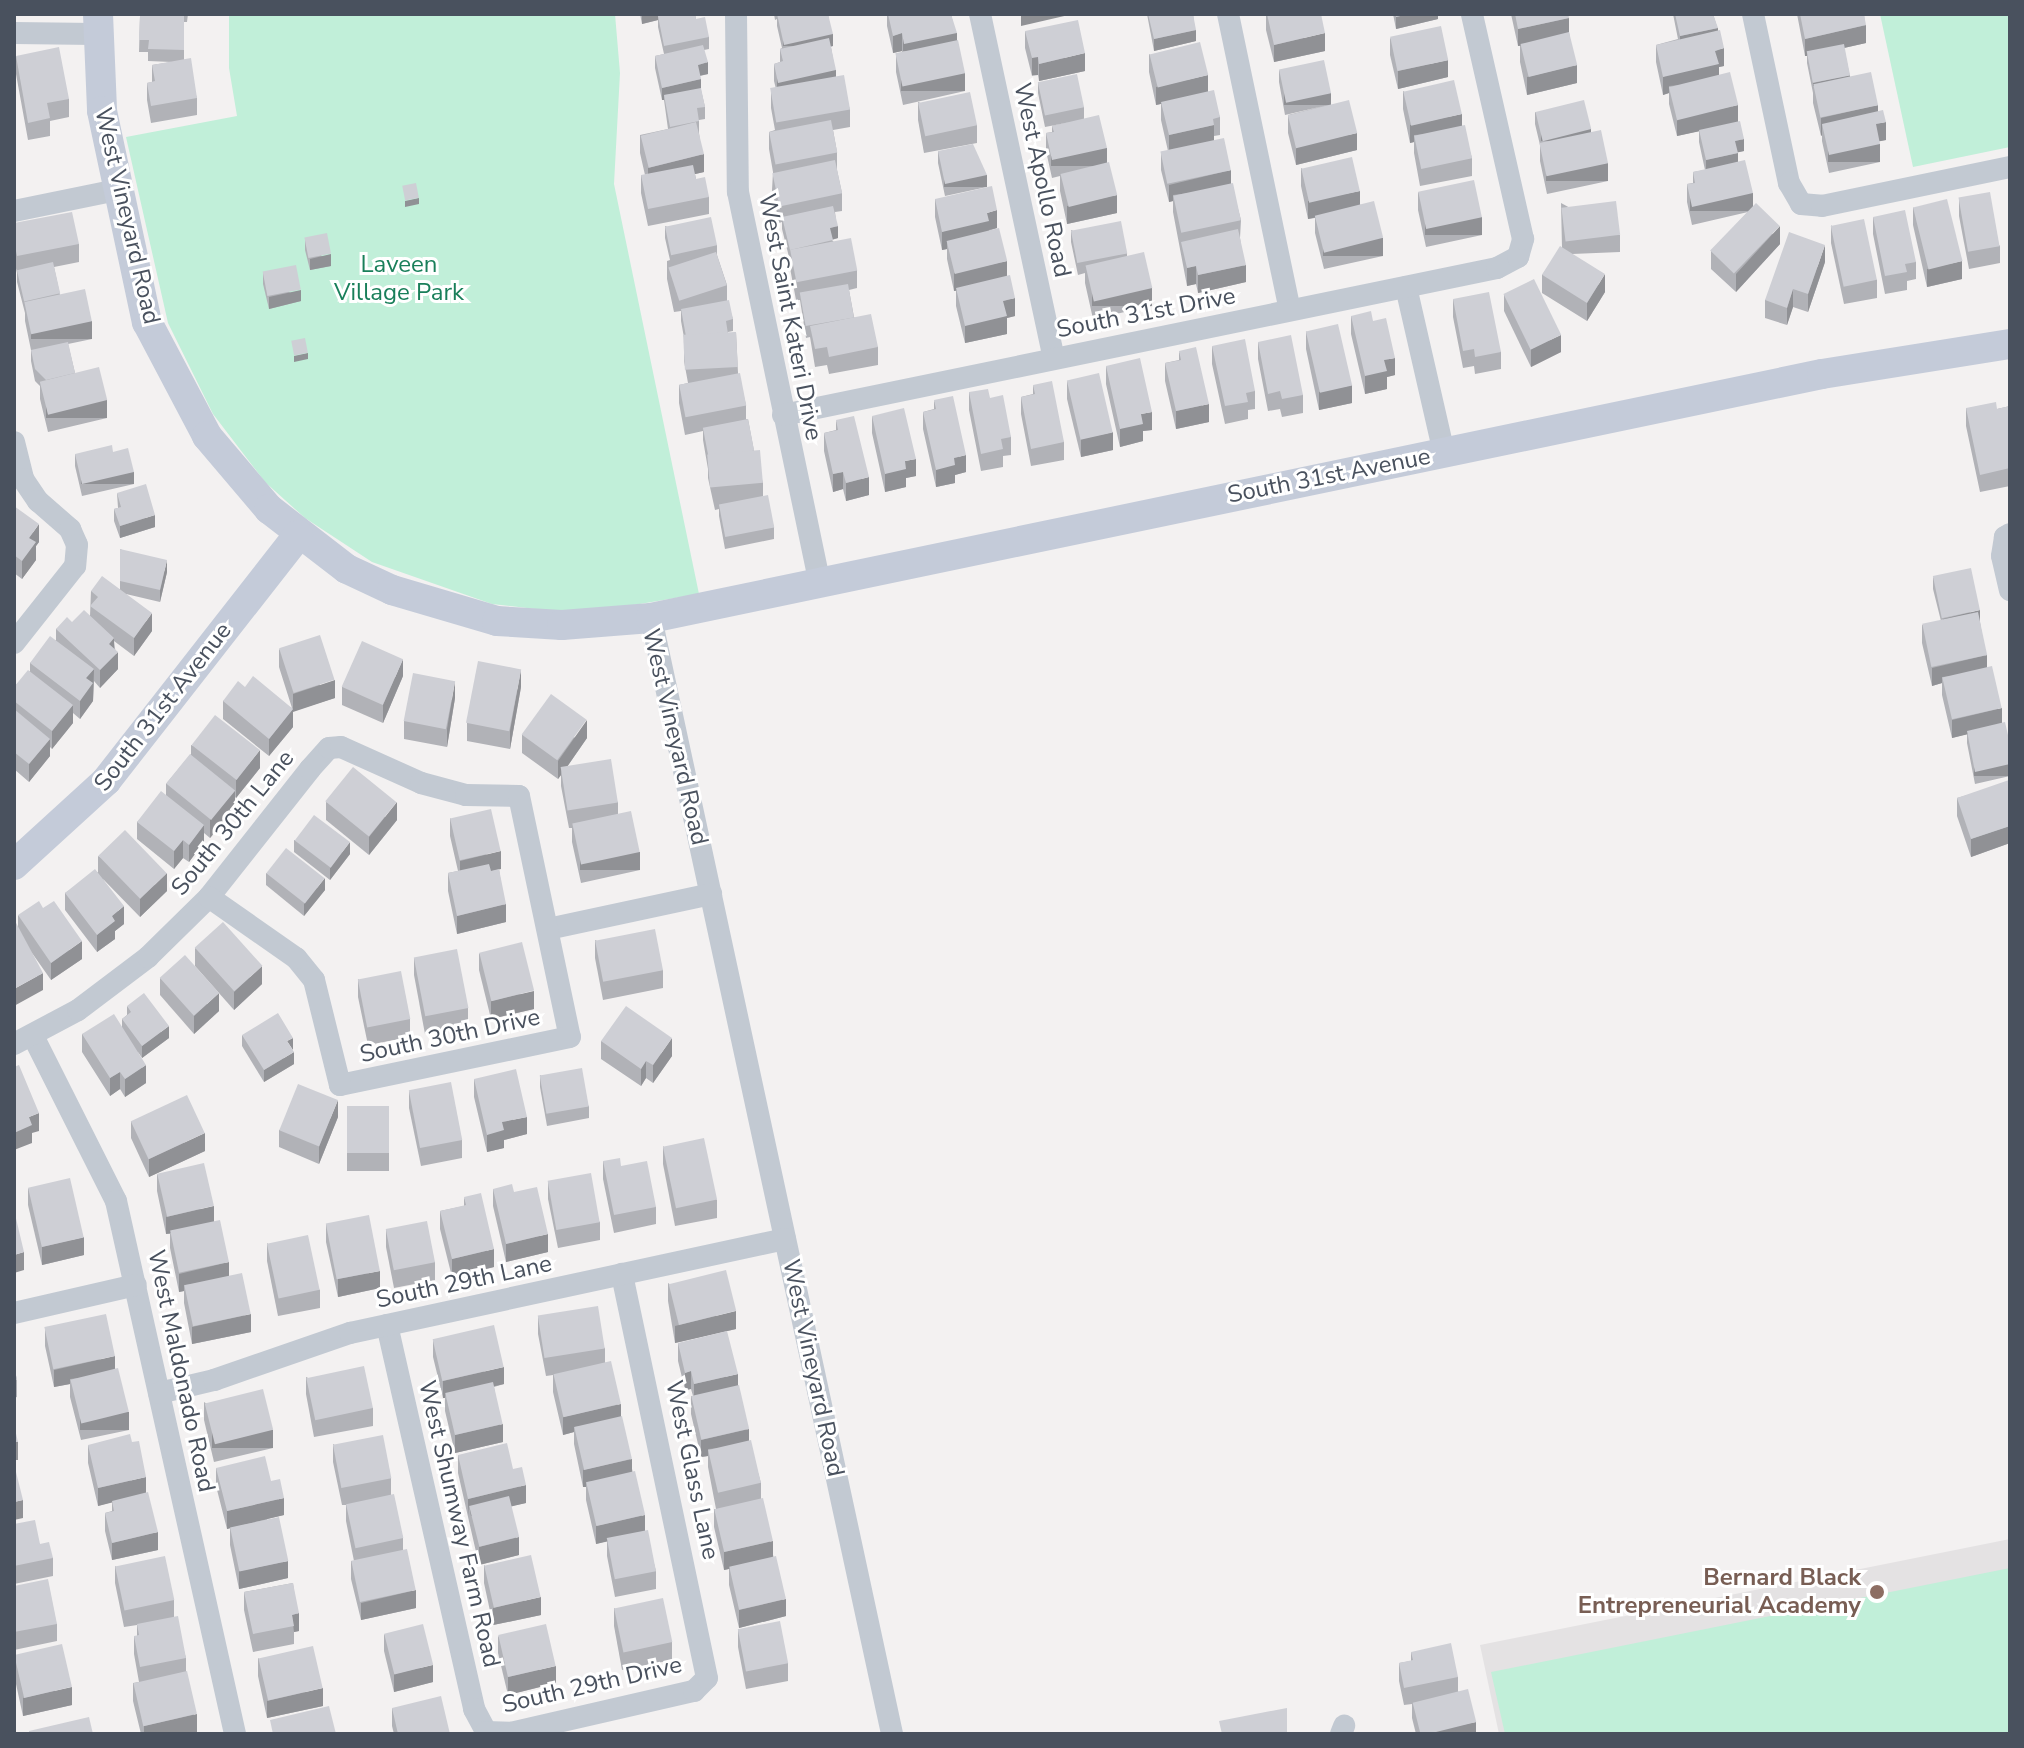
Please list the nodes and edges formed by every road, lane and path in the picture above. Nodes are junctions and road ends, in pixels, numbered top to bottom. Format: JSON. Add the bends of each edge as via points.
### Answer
{"nodes":[{"id":1,"x":736,"y":14,"type":"edge"},
{"id":2,"x":980,"y":14,"type":"edge"},
{"id":3,"x":1228,"y":14,"type":"edge"},
{"id":4,"x":1472,"y":14,"type":"edge"},
{"id":5,"x":1753,"y":14,"type":"edge"},
{"id":6,"x":97,"y":24,"type":"edge"},
{"id":7,"x":14,"y":33,"type":"edge"},
{"id":8,"x":2010,"y":167,"type":"edge"},
{"id":9,"x":117,"y":190,"type":"junction"},
{"id":10,"x":14,"y":211,"type":"edge"},
{"id":11,"x":1406,"y":287,"type":"junction"},
{"id":12,"x":1290,"y":310,"type":"junction"},
{"id":13,"x":2010,"y":344,"type":"edge"},
{"id":14,"x":1054,"y":358,"type":"junction"},
{"id":15,"x":783,"y":415,"type":"junction"},
{"id":16,"x":14,"y":442,"type":"edge"},
{"id":17,"x":1444,"y":453,"type":"junction"},
{"id":18,"x":298,"y":535,"type":"junction"},
{"id":19,"x":2007,"y":536,"type":"edge"},
{"id":20,"x":819,"y":580,"type":"junction"},
{"id":21,"x":2010,"y":590,"type":"edge"},
{"id":22,"x":651,"y":618,"type":"junction"},
{"id":23,"x":14,"y":643,"type":"edge"},
{"id":24,"x":14,"y":865,"type":"edge"},
{"id":25,"x":711,"y":894,"type":"junction"},
{"id":26,"x":209,"y":897,"type":"junction"},
{"id":27,"x":548,"y":929,"type":"junction"},
{"id":28,"x":23,"y":1040,"type":"edge"},
{"id":29,"x":785,"y":1239,"type":"junction"},
{"id":30,"x":622,"y":1274,"type":"junction"},
{"id":31,"x":136,"y":1285,"type":"junction"},
{"id":32,"x":14,"y":1313,"type":"edge"},
{"id":33,"x":387,"y":1325,"type":"junction"},
{"id":34,"x":159,"y":1393,"type":"junction"},
{"id":35,"x":707,"y":1678,"type":"joint"},
{"id":36,"x":486,"y":1732,"type":"edge"},
{"id":37,"x":235,"y":1734,"type":"edge"},
{"id":38,"x":892,"y":1734,"type":"edge"}],
"edges":[{"from":1,"to":15,"type":"street","name":"West Saint Kateri Drive","via":[[738,192]]},
{"from":2,"to":14,"type":"street","name":"West Apollo Road"},
{"from":3,"to":12,"type":"street"},
{"from":4,"to":11,"type":"street","name":"South 31st Drive","via":[[1523,239],[1518,257],[1497,268]]},
{"from":5,"to":8,"type":"street","via":[[1789,183],[1801,204],[1822,206]]},
{"from":6,"to":7,"type":"street"},
{"from":6,"to":9,"type":"street","name":"West Vineyard Road","via":[[102,111]]},
{"from":9,"to":10,"type":"street"},
{"from":9,"to":18,"type":"street","name":"West Vineyard Road","via":[[147,322],[184,400],[240,480]]},
{"from":11,"to":12,"type":"street","name":"South 31st Drive"},
{"from":11,"to":17,"type":"street"},
{"from":12,"to":14,"type":"street","name":"South 31st Drive"},
{"from":13,"to":17,"type":"street","name":"South 31st Avenue","via":[[1822,374]]},
{"from":14,"to":15,"type":"street","name":"South 31st Drive"},
{"from":15,"to":20,"type":"street","name":"West Saint Kateri Drive"},
{"from":16,"to":23,"type":"street","via":[[23,479],[38,501],[70,529],[77,545],[75,566]]},
{"from":17,"to":20,"type":"street","name":"South 31st Avenue"},
{"from":18,"to":22,"type":"street","name":"West Vineyard Road","via":[[347,569],[467,615],[530,625]]},
{"from":18,"to":24,"type":"street","name":"South 31st Avenue","via":[[106,781]]},
{"from":19,"to":21,"type":"street","via":[[2002,556]]},
{"from":20,"to":22,"type":"street","name":"South 31st Avenue"},
{"from":22,"to":25,"type":"street","name":"West Vineyard Road"},
{"from":25,"to":27,"type":"street"},
{"from":25,"to":29,"type":"street","name":"West Vineyard Road"},
{"from":26,"to":27,"type":"street","name":"South 30th Lane","via":[[329,748],[341,747],[421,783],[466,795],[519,796]]},
{"from":26,"to":27,"type":"street","name":"South 30th Drive","via":[[296,958],[314,980],[340,1085],[570,1037]]},
{"from":26,"to":28,"type":"street","name":"South 30th Lane","via":[[148,957],[78,1010]]},
{"from":28,"to":31,"type":"street","name":"West Maldonado Road","via":[[116,1201]]},
{"from":29,"to":30,"type":"street","name":"South 29th Lane"},
{"from":29,"to":38,"type":"street","name":"West Vineyard Road"},
{"from":30,"to":33,"type":"street","name":"South 29th Lane"},
{"from":30,"to":35,"type":"street","name":"West Glass Lane"},
{"from":31,"to":32,"type":"street"},
{"from":31,"to":34,"type":"street","name":"West Maldonado Road"},
{"from":33,"to":34,"type":"street","name":"South 29th Lane"},
{"from":33,"to":36,"type":"street","name":"West Shumway Farm Road","via":[[474,1709]]},
{"from":34,"to":37,"type":"street","name":"West Maldonado Road"},
{"from":35,"to":36,"type":"street","name":"South 29th Drive","via":[[694,1691],[510,1733]]}]}
